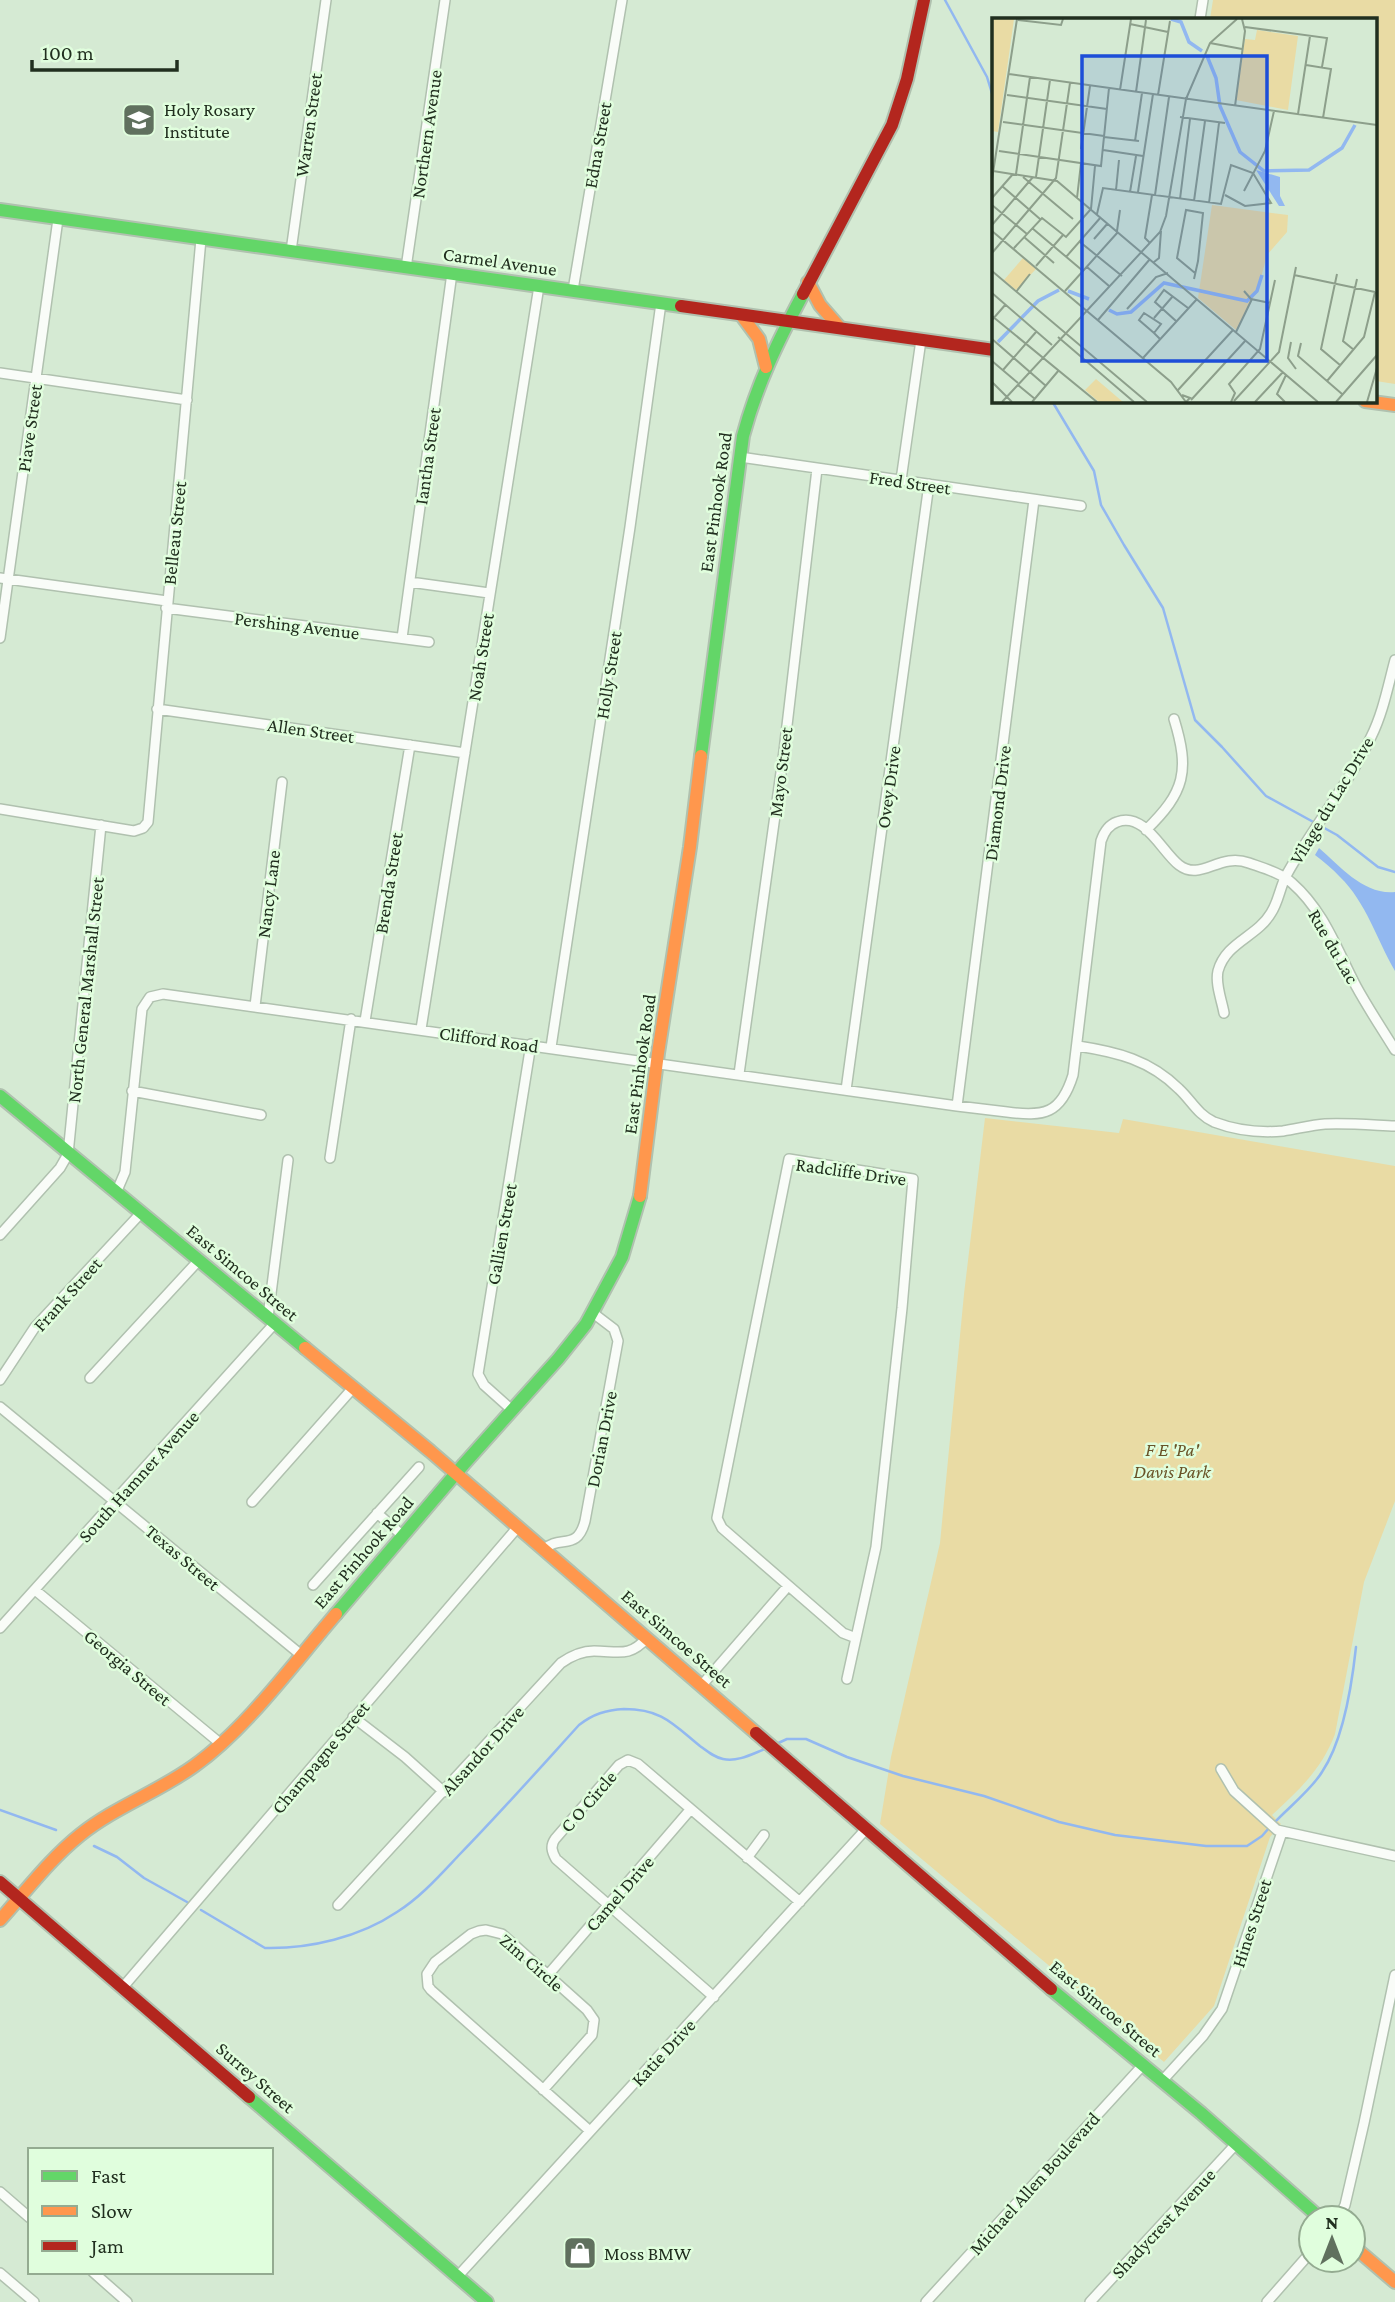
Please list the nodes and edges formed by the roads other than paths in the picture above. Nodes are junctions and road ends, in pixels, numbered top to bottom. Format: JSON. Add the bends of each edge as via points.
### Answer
{"nodes":[{"id":1,"x":326,"y":0,"type":"edge"},
{"id":2,"x":445,"y":0,"type":"edge"},
{"id":3,"x":622,"y":0,"type":"edge"},
{"id":4,"x":924,"y":0,"type":"edge"},
{"id":5,"x":1203,"y":0,"type":"edge"},
{"id":6,"x":1200,"y":18,"type":"edge"},
{"id":7,"x":0,"y":210,"type":"edge"},
{"id":8,"x":58,"y":219,"type":"junction"},
{"id":9,"x":201,"y":239,"type":"junction"},
{"id":10,"x":290,"y":251,"type":"junction"},
{"id":11,"x":406,"y":268,"type":"junction"},
{"id":12,"x":452,"y":273,"type":"junction"},
{"id":13,"x":808,"y":282,"type":"junction"},
{"id":14,"x":539,"y":286,"type":"junction"},
{"id":15,"x":573,"y":290,"type":"junction"},
{"id":16,"x":661,"y":303,"type":"junction"},
{"id":17,"x":741,"y":316,"type":"junction"},
{"id":18,"x":788,"y":321,"type":"junction"},
{"id":19,"x":840,"y":328,"type":"junction"},
{"id":20,"x":921,"y":340,"type":"junction"},
{"id":21,"x":992,"y":350,"type":"edge"},
{"id":22,"x":766,"y":367,"type":"junction"},
{"id":23,"x":0,"y":373,"type":"edge"},
{"id":24,"x":36,"y":379,"type":"junction"},
{"id":25,"x":187,"y":400,"type":"junction"},
{"id":26,"x":1372,"y":402,"type":"edge"},
{"id":27,"x":1395,"y":405,"type":"edge"},
{"id":28,"x":740,"y":457,"type":"junction"},
{"id":29,"x":817,"y":469,"type":"junction"},
{"id":30,"x":901,"y":480,"type":"junction"},
{"id":31,"x":929,"y":484,"type":"junction"},
{"id":32,"x":1034,"y":500,"type":"junction"},
{"id":33,"x":1081,"y":506,"type":"dead end"},
{"id":34,"x":4,"y":579,"type":"edge"},
{"id":35,"x":410,"y":582,"type":"junction"},
{"id":36,"x":489,"y":593,"type":"junction"},
{"id":37,"x":166,"y":605,"type":"junction"},
{"id":38,"x":0,"y":638,"type":"edge"},
{"id":39,"x":402,"y":638,"type":"junction"},
{"id":40,"x":429,"y":642,"type":"dead end"},
{"id":41,"x":1395,"y":660,"type":"edge"},
{"id":42,"x":157,"y":709,"type":"junction"},
{"id":43,"x":1174,"y":719,"type":"dead end"},
{"id":44,"x":410,"y":745,"type":"junction"},
{"id":45,"x":465,"y":753,"type":"junction"},
{"id":46,"x":282,"y":782,"type":"dead end"},
{"id":47,"x":0,"y":809,"type":"edge"},
{"id":48,"x":101,"y":825,"type":"junction"},
{"id":49,"x":1146,"y":830,"type":"junction"},
{"id":50,"x":1284,"y":877,"type":"junction"},
{"id":51,"x":255,"y":1006,"type":"junction"},
{"id":52,"x":1224,"y":1013,"type":"dead end"},
{"id":53,"x":351,"y":1019,"type":"junction"},
{"id":54,"x":365,"y":1021,"type":"junction"},
{"id":55,"x":421,"y":1029,"type":"junction"},
{"id":56,"x":531,"y":1044,"type":"junction"},
{"id":57,"x":1078,"y":1046,"type":"junction"},
{"id":58,"x":551,"y":1047,"type":"junction"},
{"id":59,"x":1395,"y":1050,"type":"edge"},
{"id":60,"x":657,"y":1063,"type":"junction"},
{"id":61,"x":739,"y":1074,"type":"junction"},
{"id":62,"x":846,"y":1090,"type":"junction"},
{"id":63,"x":132,"y":1091,"type":"junction"},
{"id":64,"x":0,"y":1096,"type":"edge"},
{"id":65,"x":957,"y":1106,"type":"junction"},
{"id":66,"x":261,"y":1115,"type":"dead end"},
{"id":67,"x":1395,"y":1126,"type":"edge"},
{"id":68,"x":68,"y":1154,"type":"junction"},
{"id":69,"x":330,"y":1158,"type":"dead end"},
{"id":70,"x":288,"y":1160,"type":"dead end"},
{"id":71,"x":116,"y":1192,"type":"junction"},
{"id":72,"x":141,"y":1213,"type":"junction"},
{"id":73,"x":0,"y":1235,"type":"edge"},
{"id":74,"x":199,"y":1260,"type":"junction"},
{"id":75,"x":593,"y":1313,"type":"junction"},
{"id":76,"x":272,"y":1320,"type":"junction"},
{"id":77,"x":90,"y":1378,"type":"dead end"},
{"id":78,"x":0,"y":1380,"type":"edge"},
{"id":79,"x":353,"y":1388,"type":"junction"},
{"id":80,"x":0,"y":1407,"type":"edge"},
{"id":81,"x":512,"y":1410,"type":"junction"},
{"id":82,"x":419,"y":1467,"type":"dead end"},
{"id":83,"x":456,"y":1474,"type":"junction"},
{"id":84,"x":115,"y":1502,"type":"junction"},
{"id":85,"x":252,"y":1502,"type":"dead end"},
{"id":86,"x":377,"y":1513,"type":"junction"},
{"id":87,"x":517,"y":1528,"type":"junction"},
{"id":88,"x":403,"y":1536,"type":"junction"},
{"id":89,"x":543,"y":1550,"type":"junction"},
{"id":90,"x":313,"y":1585,"type":"dead end"},
{"id":91,"x":788,"y":1586,"type":"junction"},
{"id":92,"x":36,"y":1590,"type":"junction"},
{"id":93,"x":4,"y":1617,"type":"edge"},
{"id":94,"x":0,"y":1628,"type":"edge"},
{"id":95,"x":647,"y":1638,"type":"junction"},
{"id":96,"x":856,"y":1638,"type":"junction"},
{"id":97,"x":300,"y":1654,"type":"junction"},
{"id":98,"x":847,"y":1679,"type":"dead end"},
{"id":99,"x":702,"y":1685,"type":"junction"},
{"id":100,"x":353,"y":1717,"type":"junction"},
{"id":101,"x":221,"y":1744,"type":"junction"},
{"id":102,"x":1222,"y":1769,"type":"dead end"},
{"id":103,"x":444,"y":1792,"type":"junction"},
{"id":104,"x":690,"y":1810,"type":"junction"},
{"id":105,"x":867,"y":1828,"type":"junction"},
{"id":106,"x":1279,"y":1831,"type":"junction"},
{"id":107,"x":764,"y":1835,"type":"dead end"},
{"id":108,"x":1395,"y":1856,"type":"edge"},
{"id":109,"x":747,"y":1858,"type":"junction"},
{"id":110,"x":0,"y":1882,"type":"edge"},
{"id":111,"x":19,"y":1898,"type":"junction"},
{"id":112,"x":800,"y":1902,"type":"junction"},
{"id":113,"x":338,"y":1905,"type":"dead end"},
{"id":114,"x":609,"y":1905,"type":"junction"},
{"id":115,"x":0,"y":1920,"type":"edge"},
{"id":116,"x":1395,"y":1975,"type":"edge"},
{"id":117,"x":547,"y":1976,"type":"junction"},
{"id":118,"x":122,"y":1987,"type":"junction"},
{"id":119,"x":714,"y":1997,"type":"junction"},
{"id":120,"x":1143,"y":2065,"type":"junction"},
{"id":121,"x":1162,"y":2081,"type":"junction"},
{"id":122,"x":543,"y":2090,"type":"junction"},
{"id":123,"x":590,"y":2131,"type":"junction"},
{"id":124,"x":1236,"y":2144,"type":"junction"},
{"id":125,"x":0,"y":2192,"type":"edge"},
{"id":126,"x":1304,"y":2204,"type":"edge"},
{"id":127,"x":1345,"y":2204,"type":"edge"},
{"id":128,"x":28,"y":2216,"type":"edge"},
{"id":129,"x":1367,"y":2258,"type":"edge"},
{"id":130,"x":1297,"y":2268,"type":"edge"},
{"id":131,"x":0,"y":2273,"type":"edge"},
{"id":132,"x":95,"y":2274,"type":"edge"},
{"id":133,"x":458,"y":2276,"type":"junction"},
{"id":134,"x":1395,"y":2282,"type":"edge"},
{"id":135,"x":34,"y":2302,"type":"edge"},
{"id":136,"x":127,"y":2302,"type":"edge"},
{"id":137,"x":487,"y":2302,"type":"edge"},
{"id":138,"x":926,"y":2302,"type":"edge"},
{"id":139,"x":1090,"y":2302,"type":"edge"},
{"id":140,"x":1266,"y":2302,"type":"edge"}],
"edges":[{"from":1,"to":10,"type":"street","name":"Warren Street"},
{"from":2,"to":11,"type":"street","name":"Northern Avenue"},
{"from":3,"to":15,"type":"street","name":"Edna Street"},
{"from":4,"to":13,"type":"main road","name":"East Pinhook Road","via":[[903,100]]},
{"from":5,"to":6,"type":"street"},
{"from":7,"to":8,"type":"main road","name":"Carmel Avenue"},
{"from":8,"to":9,"type":"main road","name":"Carmel Avenue"},
{"from":8,"to":24,"type":"street","name":"Piave Street"},
{"from":9,"to":10,"type":"main road","name":"Carmel Avenue"},
{"from":9,"to":25,"type":"street","name":"Belleau Street"},
{"from":10,"to":11,"type":"main road","name":"Carmel Avenue"},
{"from":11,"to":12,"type":"main road","name":"Carmel Avenue"},
{"from":12,"to":14,"type":"main road","name":"Carmel Avenue"},
{"from":12,"to":35,"type":"street","name":"Iantha Street"},
{"from":13,"to":18,"type":"main road","name":"East Pinhook Road"},
{"from":13,"to":19,"type":"main road"},
{"from":14,"to":15,"type":"main road","name":"Carmel Avenue"},
{"from":14,"to":36,"type":"street","name":"Noah Street"},
{"from":15,"to":16,"type":"main road","name":"Carmel Avenue"},
{"from":16,"to":17,"type":"main road","name":"Carmel Avenue"},
{"from":16,"to":58,"type":"street","name":"Holly Street"},
{"from":17,"to":18,"type":"main road","name":"Carmel Avenue"},
{"from":17,"to":22,"type":"main road","via":[[761,341]]},
{"from":18,"to":19,"type":"main road","name":"Carmel Avenue"},
{"from":18,"to":22,"type":"main road","name":"East Pinhook Road"},
{"from":19,"to":20,"type":"main road","name":"Carmel Avenue"},
{"from":20,"to":21,"type":"main road","name":"Carmel Avenue"},
{"from":20,"to":30,"type":"street"},
{"from":22,"to":28,"type":"main road","name":"East Pinhook Road"},
{"from":23,"to":24,"type":"street"},
{"from":24,"to":25,"type":"street"},
{"from":24,"to":34,"type":"street","name":"Piave Street"},
{"from":25,"to":37,"type":"street","name":"Belleau Street"},
{"from":26,"to":27,"type":"main road"},
{"from":28,"to":29,"type":"street","name":"Fred Street"},
{"from":28,"to":60,"type":"main road","name":"East Pinhook Road","via":[[689,858]]},
{"from":29,"to":30,"type":"street","name":"Fred Street"},
{"from":29,"to":61,"type":"street","name":"Mayo Street"},
{"from":30,"to":31,"type":"street","name":"Fred Street"},
{"from":31,"to":32,"type":"street","name":"Fred Street"},
{"from":31,"to":62,"type":"street","name":"Ovey Drive"},
{"from":32,"to":33,"type":"street","name":"Fred Street"},
{"from":32,"to":65,"type":"street","name":"Diamond Drive"},
{"from":34,"to":37,"type":"street","name":"Pershing Avenue"},
{"from":34,"to":38,"type":"street","name":"Piave Street"},
{"from":35,"to":36,"type":"street"},
{"from":35,"to":39,"type":"street","name":"Iantha Street"},
{"from":36,"to":45,"type":"street","name":"Noah Street"},
{"from":37,"to":39,"type":"street","name":"Pershing Avenue","via":[[215,616]]},
{"from":37,"to":42,"type":"street","name":"Belleau Street"},
{"from":39,"to":40,"type":"street","name":"Pershing Avenue"},
{"from":41,"to":50,"type":"street","name":"Vilage du Lac Drive","via":[[1372,735]]},
{"from":42,"to":44,"type":"street","name":"Allen Street"},
{"from":42,"to":48,"type":"street","name":"Belleau Street","via":[[148,822],[134,831]]},
{"from":43,"to":49,"type":"street","via":[[1183,749],[1180,781],[1169,807]]},
{"from":44,"to":45,"type":"street","name":"Allen Street"},
{"from":44,"to":54,"type":"street","name":"Brenda Street"},
{"from":45,"to":55,"type":"street","name":"Noah Street"},
{"from":46,"to":51,"type":"street","name":"Nancy Lane"},
{"from":47,"to":48,"type":"street"},
{"from":48,"to":68,"type":"street","name":"North General Marshall Street"},
{"from":49,"to":50,"type":"street","name":"Rue du Lac","via":[[1190,871],[1233,859]]},
{"from":49,"to":57,"type":"street","via":[[1122,820],[1105,830],[1101,841]]},
{"from":50,"to":52,"type":"street","name":"Vilage du Lac Drive","via":[[1272,913],[1233,947],[1218,971]]},
{"from":50,"to":59,"type":"street","name":"Rue du Lac","via":[[1325,922]]},
{"from":51,"to":53,"type":"street","name":"Clifford Road"},
{"from":51,"to":63,"type":"street","name":"Clifford Road","via":[[177,995],[150,997],[139,1020]]},
{"from":53,"to":54,"type":"street","name":"Clifford Road"},
{"from":53,"to":69,"type":"street"},
{"from":54,"to":55,"type":"street","name":"Clifford Road"},
{"from":55,"to":56,"type":"street","name":"Clifford Road"},
{"from":56,"to":58,"type":"street","name":"Clifford Road"},
{"from":56,"to":81,"type":"street","name":"Gallien Street","via":[[478,1374]]},
{"from":57,"to":65,"type":"street","name":"Clifford Road","via":[[1063,1098],[1048,1112],[1028,1115]]},
{"from":57,"to":67,"type":"street","via":[[1144,1062],[1181,1090],[1200,1113],[1232,1128],[1282,1131],[1324,1124]]},
{"from":58,"to":60,"type":"street","name":"Clifford Road"},
{"from":60,"to":61,"type":"street","name":"Clifford Road"},
{"from":60,"to":75,"type":"main road","name":"East Pinhook Road","via":[[638,1205],[622,1257]]},
{"from":61,"to":62,"type":"street","name":"Clifford Road"},
{"from":62,"to":65,"type":"street","name":"Clifford Road"},
{"from":63,"to":66,"type":"street"},
{"from":63,"to":71,"type":"street","name":"Clifford Road","via":[[125,1172]]},
{"from":64,"to":68,"type":"main road","name":"East Simcoe Street"},
{"from":68,"to":71,"type":"main road","name":"East Simcoe Street"},
{"from":68,"to":73,"type":"street"},
{"from":70,"to":76,"type":"street"},
{"from":71,"to":72,"type":"main road","name":"East Simcoe Street"},
{"from":72,"to":74,"type":"main road","name":"East Simcoe Street"},
{"from":72,"to":78,"type":"street","name":"Frank Street","via":[[35,1328]]},
{"from":74,"to":76,"type":"main road","name":"East Simcoe Street"},
{"from":74,"to":77,"type":"street"},
{"from":75,"to":81,"type":"main road","name":"East Pinhook Road"},
{"from":75,"to":89,"type":"street","name":"Dorian Drive","via":[[610,1324],[618,1340],[583,1531],[575,1539]]},
{"from":76,"to":79,"type":"main road","name":"East Simcoe Street"},
{"from":76,"to":84,"type":"street","name":"South Hamner Avenue"},
{"from":79,"to":83,"type":"main road","name":"East Simcoe Street"},
{"from":79,"to":85,"type":"street"},
{"from":80,"to":84,"type":"street","name":"Texas Street"},
{"from":81,"to":83,"type":"main road","name":"East Pinhook Road"},
{"from":82,"to":86,"type":"street"},
{"from":83,"to":87,"type":"main road","name":"East Simcoe Street"},
{"from":83,"to":88,"type":"main road","name":"East Pinhook Road"},
{"from":84,"to":92,"type":"street","name":"South Hamner Avenue"},
{"from":84,"to":97,"type":"street","name":"Texas Street"},
{"from":86,"to":88,"type":"street"},
{"from":86,"to":90,"type":"street"},
{"from":87,"to":89,"type":"main road","name":"East Simcoe Street"},
{"from":87,"to":100,"type":"street","name":"Champagne Street"},
{"from":88,"to":97,"type":"main road","name":"East Pinhook Road"},
{"from":89,"to":95,"type":"main road","name":"East Simcoe Street"},
{"from":91,"to":96,"type":"street","name":"Radcliffe Drive","via":[[843,1633]]},
{"from":91,"to":96,"type":"street","name":"Radcliffe Drive","via":[[722,1528],[717,1513],[789,1159],[913,1179],[876,1547]]},
{"from":91,"to":99,"type":"street"},
{"from":92,"to":93,"type":"street","name":"South Hamner Avenue"},
{"from":92,"to":101,"type":"street","name":"Georgia Street"},
{"from":93,"to":94,"type":"street","name":"South Hamner Avenue"},
{"from":95,"to":99,"type":"main road","name":"East Simcoe Street"},
{"from":95,"to":103,"type":"street","name":"Alsandor Drive","via":[[627,1652],[588,1651],[565,1660]]},
{"from":96,"to":98,"type":"street","name":"Radcliffe Drive"},
{"from":97,"to":101,"type":"main road","name":"East Pinhook Road"},
{"from":99,"to":105,"type":"main road","name":"East Simcoe Street"},
{"from":100,"to":103,"type":"street"},
{"from":100,"to":118,"type":"street","name":"Champagne Street"},
{"from":101,"to":111,"type":"main road","name":"East Pinhook Road","via":[[194,1766],[81,1834]]},
{"from":102,"to":106,"type":"street","via":[[1234,1791]]},
{"from":103,"to":113,"type":"street","name":"Alsandor Drive"},
{"from":104,"to":109,"type":"street","name":"C O Circle"},
{"from":104,"to":114,"type":"street","name":"Camel Drive"},
{"from":104,"to":114,"type":"street","name":"C O Circle","via":[[638,1764],[625,1761],[555,1839],[551,1849],[556,1859]]},
{"from":105,"to":112,"type":"street","name":"Katie Drive"},
{"from":105,"to":120,"type":"main road","name":"East Simcoe Street"},
{"from":106,"to":108,"type":"street"},
{"from":106,"to":121,"type":"street","name":"Hines Street","via":[[1222,2009]]},
{"from":107,"to":109,"type":"street"},
{"from":109,"to":112,"type":"street","name":"C O Circle"},
{"from":110,"to":111,"type":"main road","name":"Surrey Street"},
{"from":111,"to":115,"type":"main road","name":"East Pinhook Road"},
{"from":111,"to":118,"type":"main road","name":"Surrey Street"},
{"from":112,"to":119,"type":"street","name":"Katie Drive"},
{"from":114,"to":117,"type":"street","name":"Camel Drive"},
{"from":114,"to":119,"type":"street","name":"C O Circle"},
{"from":116,"to":127,"type":"street"},
{"from":117,"to":122,"type":"street","name":"Zim Circle","via":[[587,2010],[595,2024],[592,2035]]},
{"from":117,"to":122,"type":"street","name":"Zim Circle","via":[[502,1934],[486,1930],[471,1934],[427,1974],[435,1995]]},
{"from":118,"to":133,"type":"main road","name":"Surrey Street"},
{"from":119,"to":123,"type":"street","name":"Katie Drive"},
{"from":120,"to":121,"type":"main road","name":"East Simcoe Street"},
{"from":120,"to":138,"type":"street","name":"Michael Allen Boulevard"},
{"from":121,"to":124,"type":"main road","name":"East Simcoe Street"},
{"from":122,"to":123,"type":"street","name":"Zim Circle"},
{"from":123,"to":133,"type":"street","name":"Katie Drive"},
{"from":124,"to":126,"type":"main road","name":"East Simcoe Street"},
{"from":124,"to":139,"type":"street","name":"Shadycrest Avenue"},
{"from":125,"to":128,"type":"street"},
{"from":129,"to":134,"type":"main road"},
{"from":130,"to":140,"type":"street"},
{"from":131,"to":135,"type":"street"},
{"from":132,"to":136,"type":"street"},
{"from":133,"to":137,"type":"main road","name":"Surrey Street"}]}
